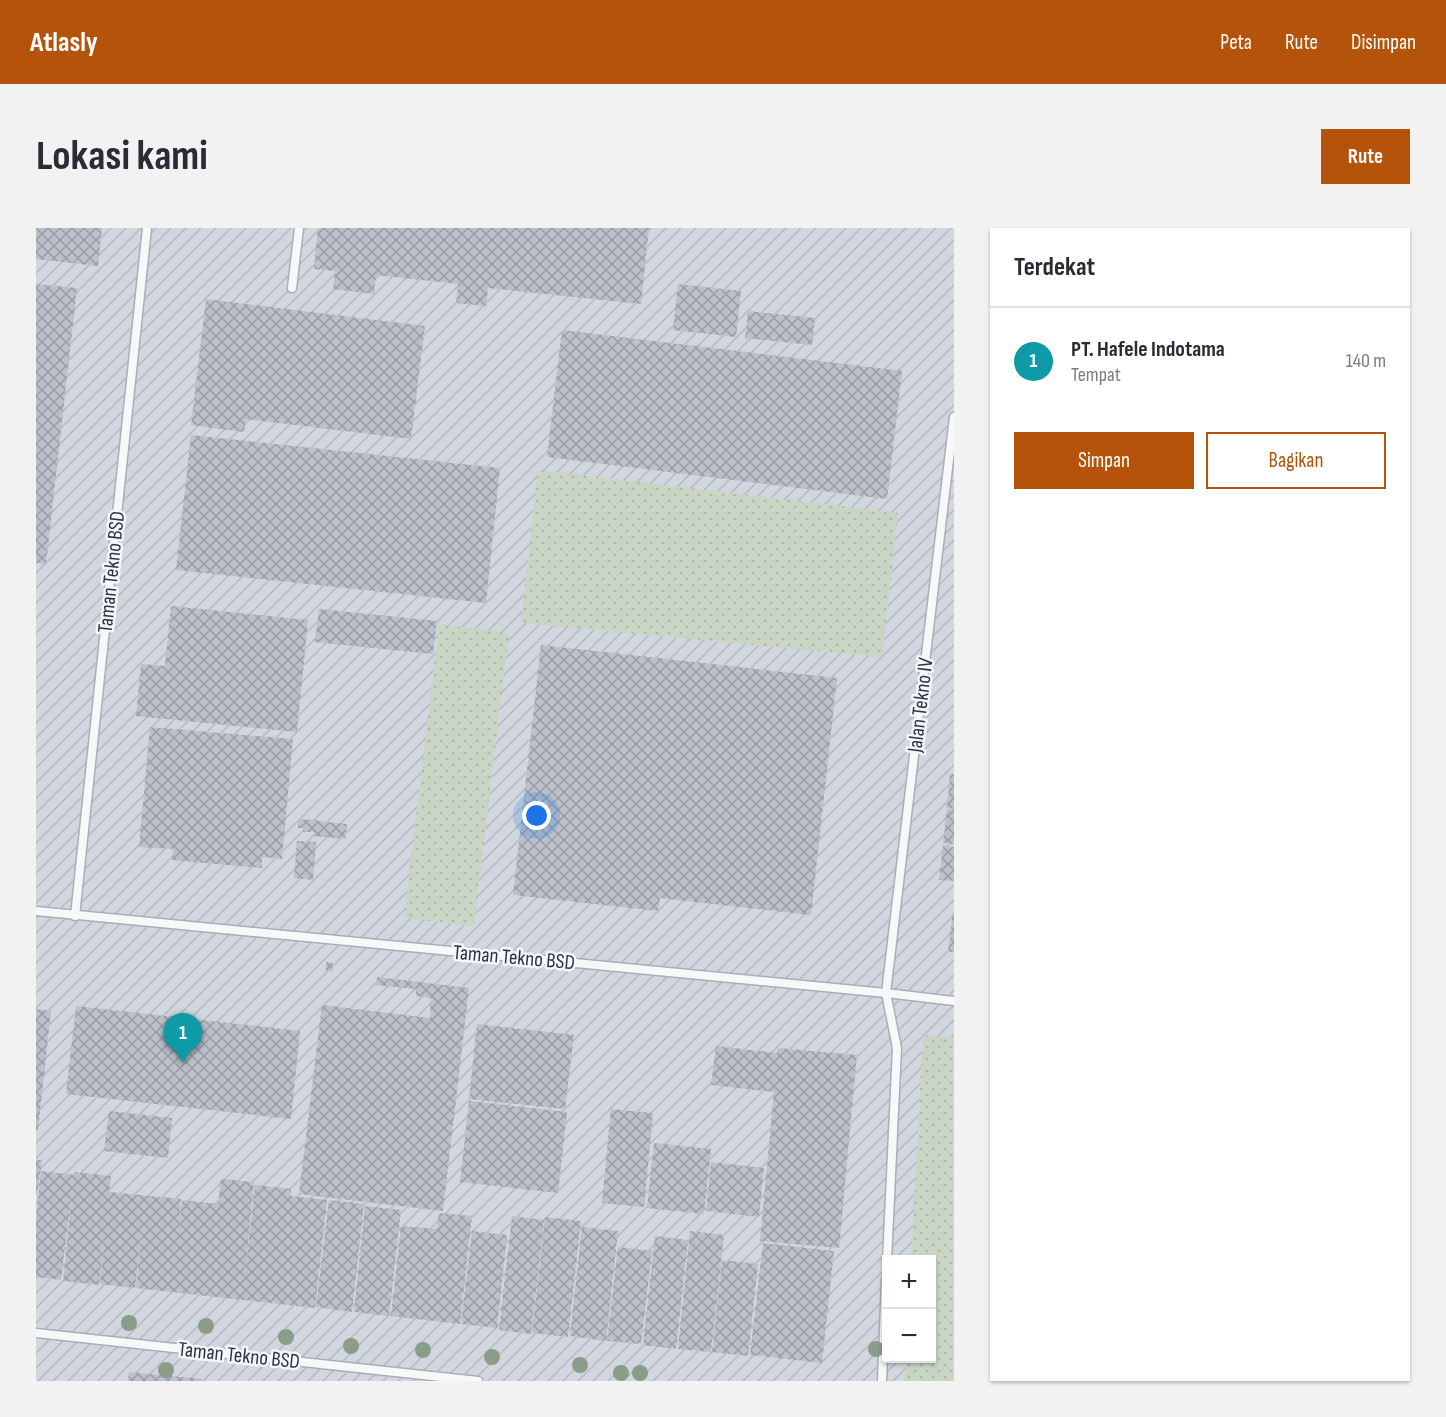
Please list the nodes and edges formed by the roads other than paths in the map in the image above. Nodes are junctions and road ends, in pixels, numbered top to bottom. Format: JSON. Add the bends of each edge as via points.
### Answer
{"nodes":[{"id":1,"x":147,"y":228,"type":"edge"},
{"id":2,"x":299,"y":228,"type":"edge"},
{"id":3,"x":292,"y":288,"type":"dead end"},
{"id":4,"x":954,"y":417,"type":"edge"},
{"id":5,"x":36,"y":911,"type":"edge"},
{"id":6,"x":75,"y":916,"type":"junction"},
{"id":7,"x":886,"y":993,"type":"junction"},
{"id":8,"x":954,"y":1001,"type":"edge"},
{"id":9,"x":887,"y":1255,"type":"edge"},
{"id":10,"x":885,"y":1309,"type":"edge"},
{"id":11,"x":36,"y":1333,"type":"edge"},
{"id":12,"x":478,"y":1381,"type":"edge"},
{"id":13,"x":882,"y":1381,"type":"edge"}],
"edges":[{"from":1,"to":6,"type":"lane","name":"Taman Tekno BSD"},
{"from":2,"to":3,"type":"lane"},
{"from":4,"to":7,"type":"lane","name":"Jalan Tekno IV"},
{"from":5,"to":6,"type":"lane","name":"Taman Tekno BSD"},
{"from":6,"to":7,"type":"lane","name":"Taman Tekno BSD"},
{"from":7,"to":8,"type":"lane","name":"Taman Tekno BSD"},
{"from":7,"to":9,"type":"lane","name":"Jalan Tekno IV","via":[[897,1048]]},
{"from":10,"to":13,"type":"lane"},
{"from":11,"to":12,"type":"lane","name":"Taman Tekno BSD"}]}
